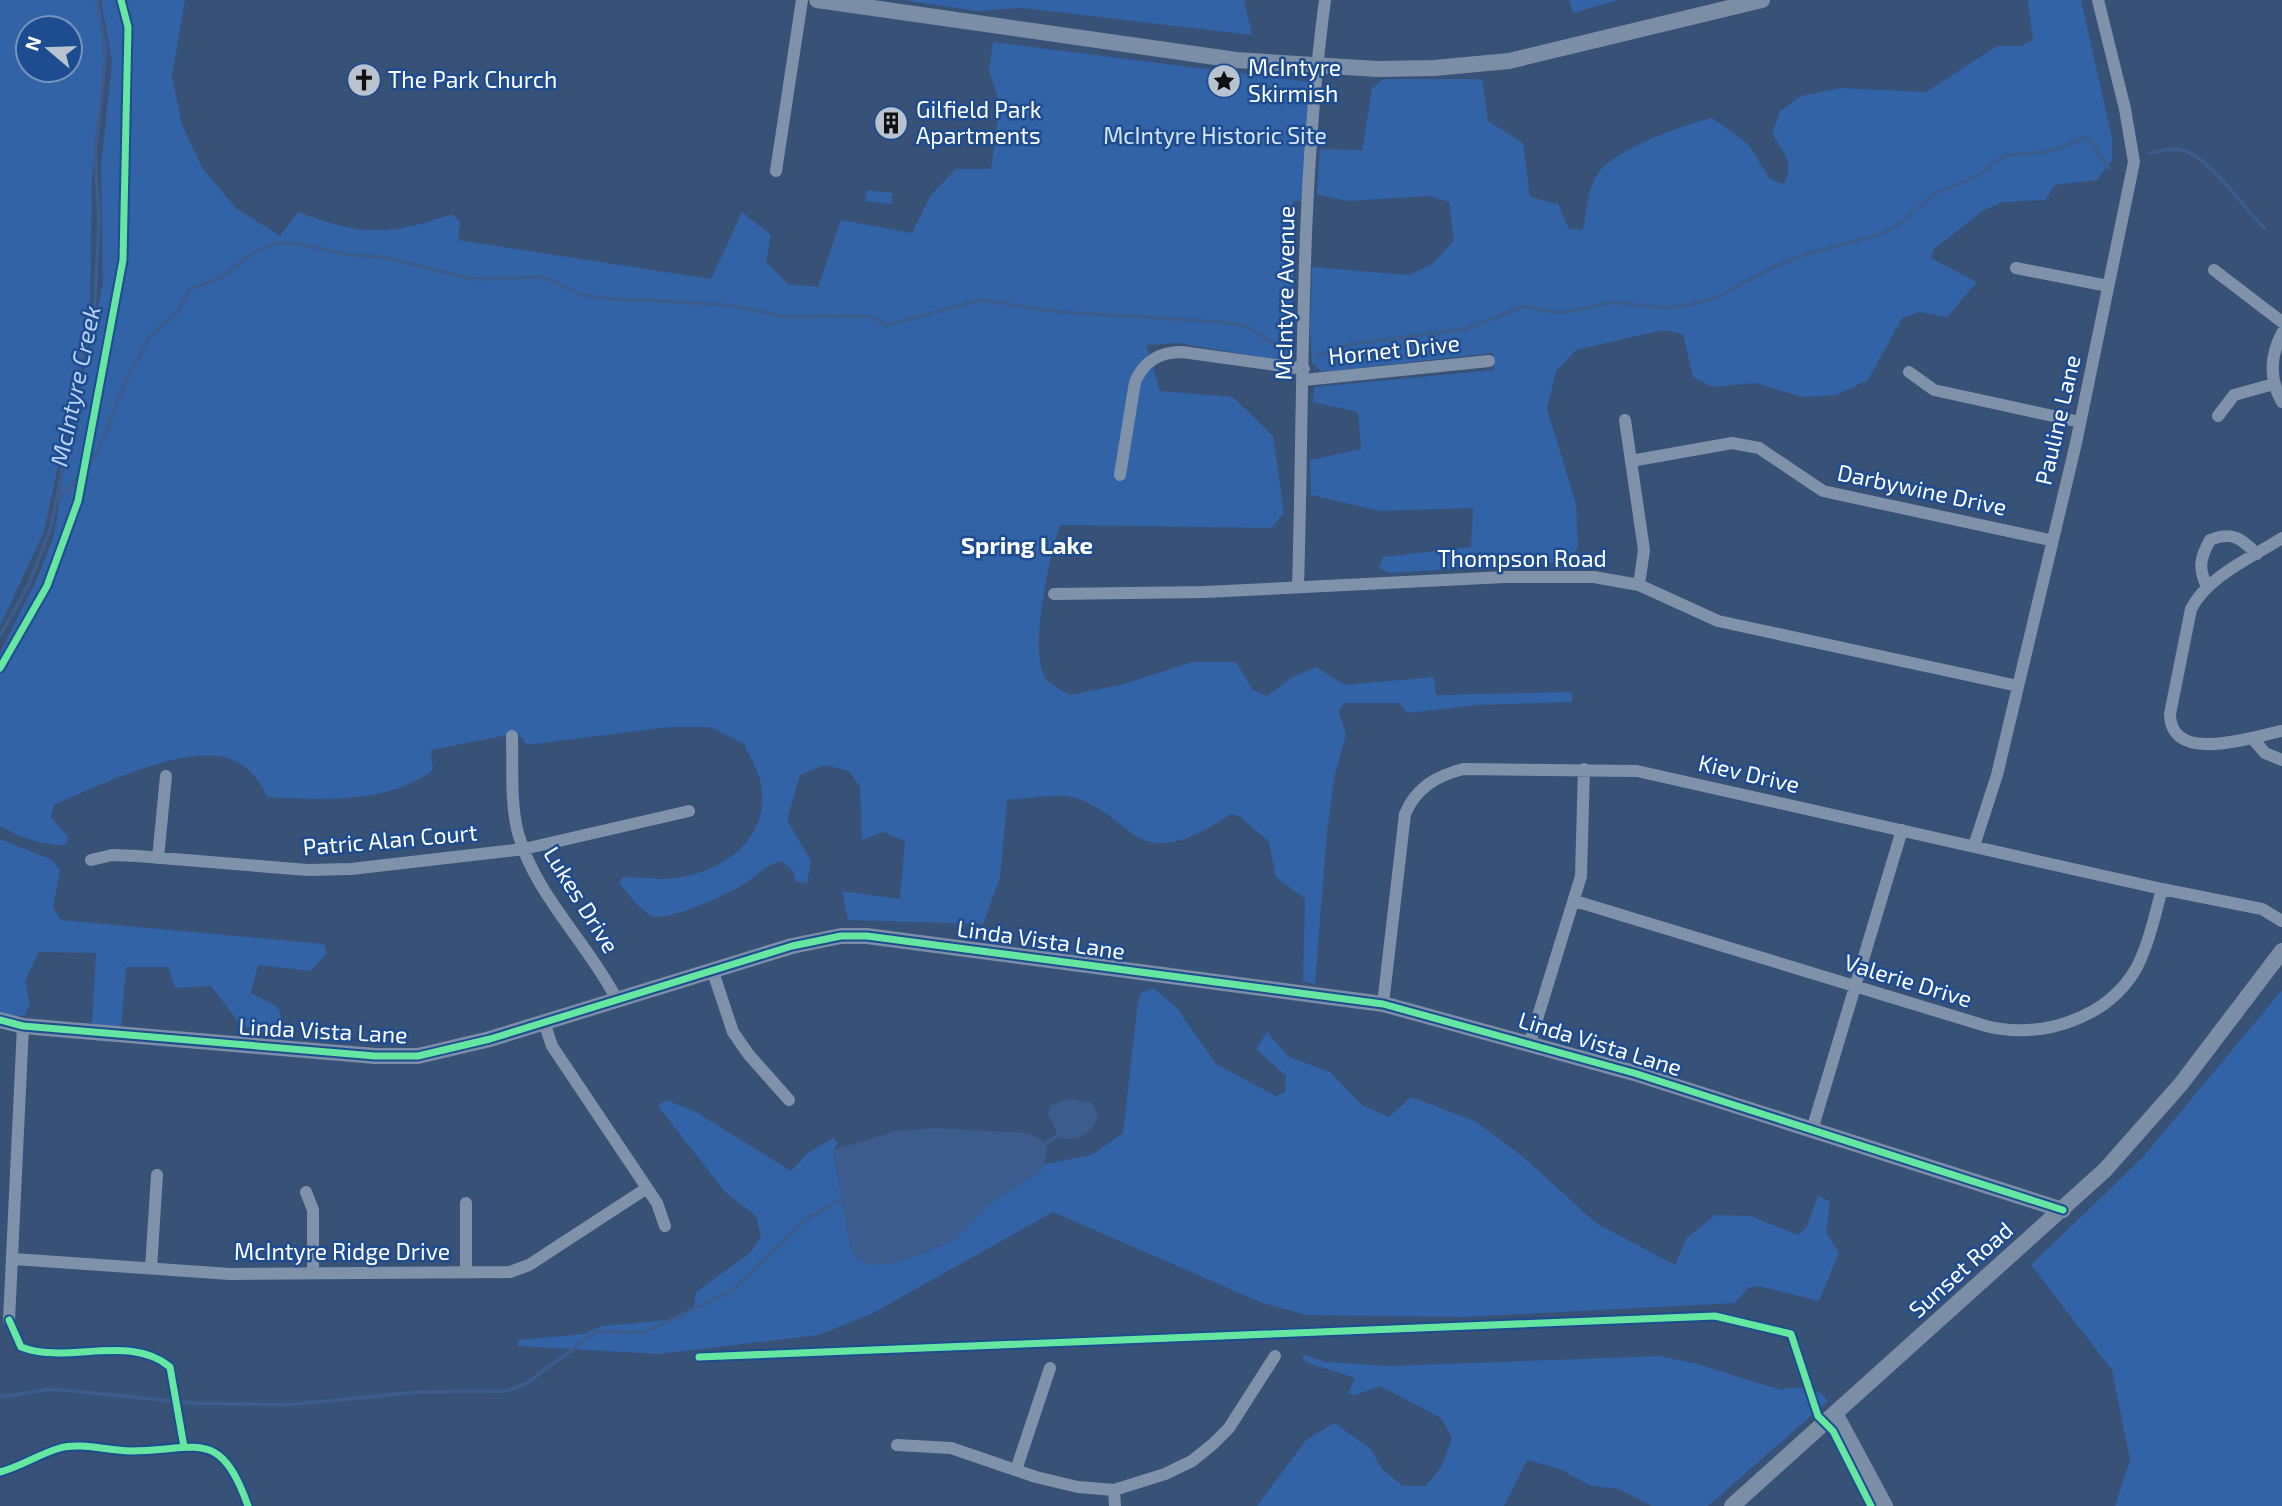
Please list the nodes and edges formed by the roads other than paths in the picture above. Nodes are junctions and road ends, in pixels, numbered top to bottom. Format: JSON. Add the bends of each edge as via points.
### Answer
{"nodes":[{"id":1,"x":802,"y":0,"type":"edge"},
{"id":2,"x":817,"y":0,"type":"edge"},
{"id":3,"x":1325,"y":0,"type":"edge"},
{"id":4,"x":1762,"y":0,"type":"edge"},
{"id":5,"x":2098,"y":0,"type":"edge"},
{"id":6,"x":1317,"y":66,"type":"junction"},
{"id":7,"x":776,"y":171,"type":"dead end"},
{"id":8,"x":2015,"y":268,"type":"dead end"},
{"id":9,"x":2214,"y":270,"type":"dead end"},
{"id":10,"x":2108,"y":286,"type":"junction"},
{"id":11,"x":2282,"y":322,"type":"edge"},
{"id":12,"x":2282,"y":333,"type":"edge"},
{"id":13,"x":1489,"y":361,"type":"dead end"},
{"id":14,"x":1909,"y":372,"type":"dead end"},
{"id":15,"x":1304,"y":375,"type":"junction"},
{"id":16,"x":2274,"y":384,"type":"junction"},
{"id":17,"x":2282,"y":402,"type":"edge"},
{"id":18,"x":2218,"y":416,"type":"dead end"},
{"id":19,"x":1625,"y":420,"type":"dead end"},
{"id":20,"x":2080,"y":422,"type":"junction"},
{"id":21,"x":1631,"y":461,"type":"junction"},
{"id":22,"x":1120,"y":475,"type":"dead end"},
{"id":23,"x":2282,"y":538,"type":"edge"},
{"id":24,"x":2050,"y":540,"type":"junction"},
{"id":25,"x":2257,"y":554,"type":"junction"},
{"id":26,"x":1639,"y":585,"type":"junction"},
{"id":27,"x":1298,"y":587,"type":"junction"},
{"id":28,"x":2207,"y":587,"type":"junction"},
{"id":29,"x":1054,"y":594,"type":"dead end"},
{"id":30,"x":2018,"y":685,"type":"junction"},
{"id":31,"x":2282,"y":731,"type":"edge"},
{"id":32,"x":512,"y":736,"type":"dead end"},
{"id":33,"x":2253,"y":739,"type":"junction"},
{"id":34,"x":2282,"y":760,"type":"edge"},
{"id":35,"x":1584,"y":769,"type":"junction"},
{"id":36,"x":166,"y":775,"type":"dead end"},
{"id":37,"x":689,"y":811,"type":"dead end"},
{"id":38,"x":1902,"y":830,"type":"junction"},
{"id":39,"x":1974,"y":846,"type":"junction"},
{"id":40,"x":524,"y":849,"type":"junction"},
{"id":41,"x":158,"y":858,"type":"junction"},
{"id":42,"x":91,"y":860,"type":"dead end"},
{"id":43,"x":2162,"y":889,"type":"junction"},
{"id":44,"x":1575,"y":901,"type":"junction"},
{"id":45,"x":2282,"y":921,"type":"edge"},
{"id":46,"x":2282,"y":951,"type":"edge"},
{"id":47,"x":712,"y":969,"type":"junction"},
{"id":48,"x":1856,"y":987,"type":"junction"},
{"id":49,"x":617,"y":1000,"type":"junction"},
{"id":50,"x":1382,"y":1004,"type":"junction"},
{"id":51,"x":0,"y":1020,"type":"edge"},
{"id":52,"x":544,"y":1022,"type":"junction"},
{"id":53,"x":23,"y":1026,"type":"junction"},
{"id":54,"x":1530,"y":1042,"type":"junction"},
{"id":55,"x":789,"y":1100,"type":"dead end"},
{"id":56,"x":1812,"y":1130,"type":"junction"},
{"id":57,"x":157,"y":1175,"type":"dead end"},
{"id":58,"x":647,"y":1188,"type":"junction"},
{"id":59,"x":306,"y":1192,"type":"dead end"},
{"id":60,"x":466,"y":1203,"type":"dead end"},
{"id":61,"x":2063,"y":1210,"type":"junction"},
{"id":62,"x":665,"y":1226,"type":"dead end"},
{"id":63,"x":14,"y":1259,"type":"junction"},
{"id":64,"x":151,"y":1268,"type":"junction"},
{"id":65,"x":466,"y":1272,"type":"junction"},
{"id":66,"x":313,"y":1273,"type":"junction"},
{"id":67,"x":9,"y":1320,"type":"dead end"},
{"id":68,"x":1275,"y":1356,"type":"dead end"},
{"id":69,"x":1050,"y":1368,"type":"dead end"},
{"id":70,"x":1835,"y":1413,"type":"junction"},
{"id":71,"x":897,"y":1445,"type":"dead end"},
{"id":72,"x":1016,"y":1470,"type":"junction"},
{"id":73,"x":1114,"y":1490,"type":"junction"},
{"id":74,"x":1115,"y":1506,"type":"edge"},
{"id":75,"x":1732,"y":1506,"type":"edge"},
{"id":76,"x":1885,"y":1506,"type":"edge"}],
"edges":[{"from":1,"to":7,"type":"street"},
{"from":2,"to":6,"type":"street","via":[[1161,50]]},
{"from":3,"to":6,"type":"street","name":"McIntyre Avenue"},
{"from":4,"to":6,"type":"street","via":[[1509,61],[1434,68]]},
{"from":5,"to":10,"type":"street","name":"Pauline Lane","via":[[2134,162]]},
{"from":6,"to":15,"type":"street","name":"McIntyre Avenue"},
{"from":8,"to":10,"type":"street"},
{"from":9,"to":11,"type":"street"},
{"from":10,"to":20,"type":"street","name":"Pauline Lane"},
{"from":12,"to":16,"type":"street","via":[[2273,357]]},
{"from":13,"to":15,"type":"street","name":"Hornet Drive"},
{"from":14,"to":20,"type":"street","via":[[1934,390]]},
{"from":15,"to":22,"type":"street","name":"Hornet Drive","via":[[1182,352],[1151,360],[1135,382]]},
{"from":15,"to":27,"type":"street","name":"McIntyre Avenue"},
{"from":16,"to":17,"type":"street"},
{"from":16,"to":18,"type":"street","via":[[2234,395]]},
{"from":19,"to":21,"type":"street"},
{"from":20,"to":24,"type":"street","name":"Pauline Lane"},
{"from":21,"to":24,"type":"street","name":"Darbywine Drive","via":[[1747,444],[1824,491]]},
{"from":21,"to":26,"type":"street","via":[[1644,550]]},
{"from":23,"to":25,"type":"street"},
{"from":24,"to":30,"type":"street","name":"Pauline Lane"},
{"from":25,"to":28,"type":"street"},
{"from":25,"to":28,"type":"street","via":[[2237,537],[2224,534],[2210,540],[2200,561]]},
{"from":26,"to":27,"type":"street","name":"Thompson Road","via":[[1572,576]]},
{"from":26,"to":30,"type":"street","name":"Thompson Road","via":[[1718,621]]},
{"from":27,"to":29,"type":"street","name":"Thompson Road"},
{"from":28,"to":33,"type":"street","via":[[2191,609],[2170,723],[2181,737],[2208,744],[2231,745]]},
{"from":30,"to":39,"type":"street","name":"Pauline Lane"},
{"from":31,"to":33,"type":"street"},
{"from":32,"to":40,"type":"street","name":"Lukes Drive","via":[[515,813]]},
{"from":33,"to":34,"type":"street","via":[[2265,753]]},
{"from":35,"to":38,"type":"street","name":"Kiev Drive","via":[[1637,771]]},
{"from":35,"to":44,"type":"street","via":[[1583,847]]},
{"from":35,"to":50,"type":"street","name":"Kiev Drive","via":[[1463,769],[1444,774],[1419,791],[1409,803],[1401,829]]},
{"from":36,"to":41,"type":"street"},
{"from":37,"to":40,"type":"street","name":"Patric Alan Court"},
{"from":38,"to":39,"type":"street","name":"Kiev Drive"},
{"from":38,"to":48,"type":"street"},
{"from":39,"to":43,"type":"street","name":"Kiev Drive"},
{"from":40,"to":41,"type":"street","name":"Patric Alan Court","via":[[328,870]]},
{"from":40,"to":49,"type":"street","name":"Lukes Drive","via":[[537,877]]},
{"from":41,"to":42,"type":"street","name":"Patric Alan Court","via":[[112,855]]},
{"from":43,"to":45,"type":"street","name":"Kiev Drive","via":[[2262,909]]},
{"from":43,"to":48,"type":"street","name":"Valerie Drive","via":[[2137,967],[2123,986],[2087,1013],[2056,1027],[2007,1031]]},
{"from":44,"to":48,"type":"street","name":"Valerie Drive"},
{"from":44,"to":54,"type":"street"},
{"from":46,"to":61,"type":"street","name":"Sunset Road","via":[[2149,1123]]},
{"from":47,"to":49,"type":"street","name":"Linda Vista Lane"},
{"from":47,"to":50,"type":"street","name":"Linda Vista Lane","via":[[819,940],[867,936]]},
{"from":47,"to":55,"type":"street","via":[[733,1032]]},
{"from":48,"to":56,"type":"street"},
{"from":49,"to":52,"type":"street","name":"Linda Vista Lane"},
{"from":50,"to":54,"type":"street","name":"Linda Vista Lane"},
{"from":51,"to":53,"type":"street","name":"Linda Vista Lane"},
{"from":52,"to":53,"type":"street","name":"Linda Vista Lane","via":[[440,1052],[401,1057]]},
{"from":52,"to":58,"type":"street","via":[[552,1046]]},
{"from":53,"to":63,"type":"street"},
{"from":54,"to":56,"type":"street","name":"Linda Vista Lane"},
{"from":56,"to":61,"type":"street","name":"Linda Vista Lane"},
{"from":57,"to":64,"type":"street"},
{"from":58,"to":62,"type":"street"},
{"from":58,"to":65,"type":"street","name":"McIntyre Ridge Drive","via":[[529,1265],[510,1272]]},
{"from":59,"to":66,"type":"street","via":[[313,1210]]},
{"from":60,"to":65,"type":"street"},
{"from":61,"to":70,"type":"street","name":"Sunset Road"},
{"from":63,"to":64,"type":"street","name":"McIntyre Ridge Drive"},
{"from":63,"to":67,"type":"street"},
{"from":64,"to":66,"type":"street","name":"McIntyre Ridge Drive","via":[[230,1274]]},
{"from":65,"to":66,"type":"street","name":"McIntyre Ridge Drive"},
{"from":68,"to":73,"type":"street","via":[[1229,1428],[1213,1444],[1165,1474]]},
{"from":69,"to":72,"type":"street"},
{"from":70,"to":75,"type":"street","name":"Sunset Road"},
{"from":70,"to":76,"type":"street"},
{"from":71,"to":72,"type":"street","via":[[951,1448]]},
{"from":72,"to":73,"type":"street","via":[[1060,1483]]},
{"from":73,"to":74,"type":"street"}]}
